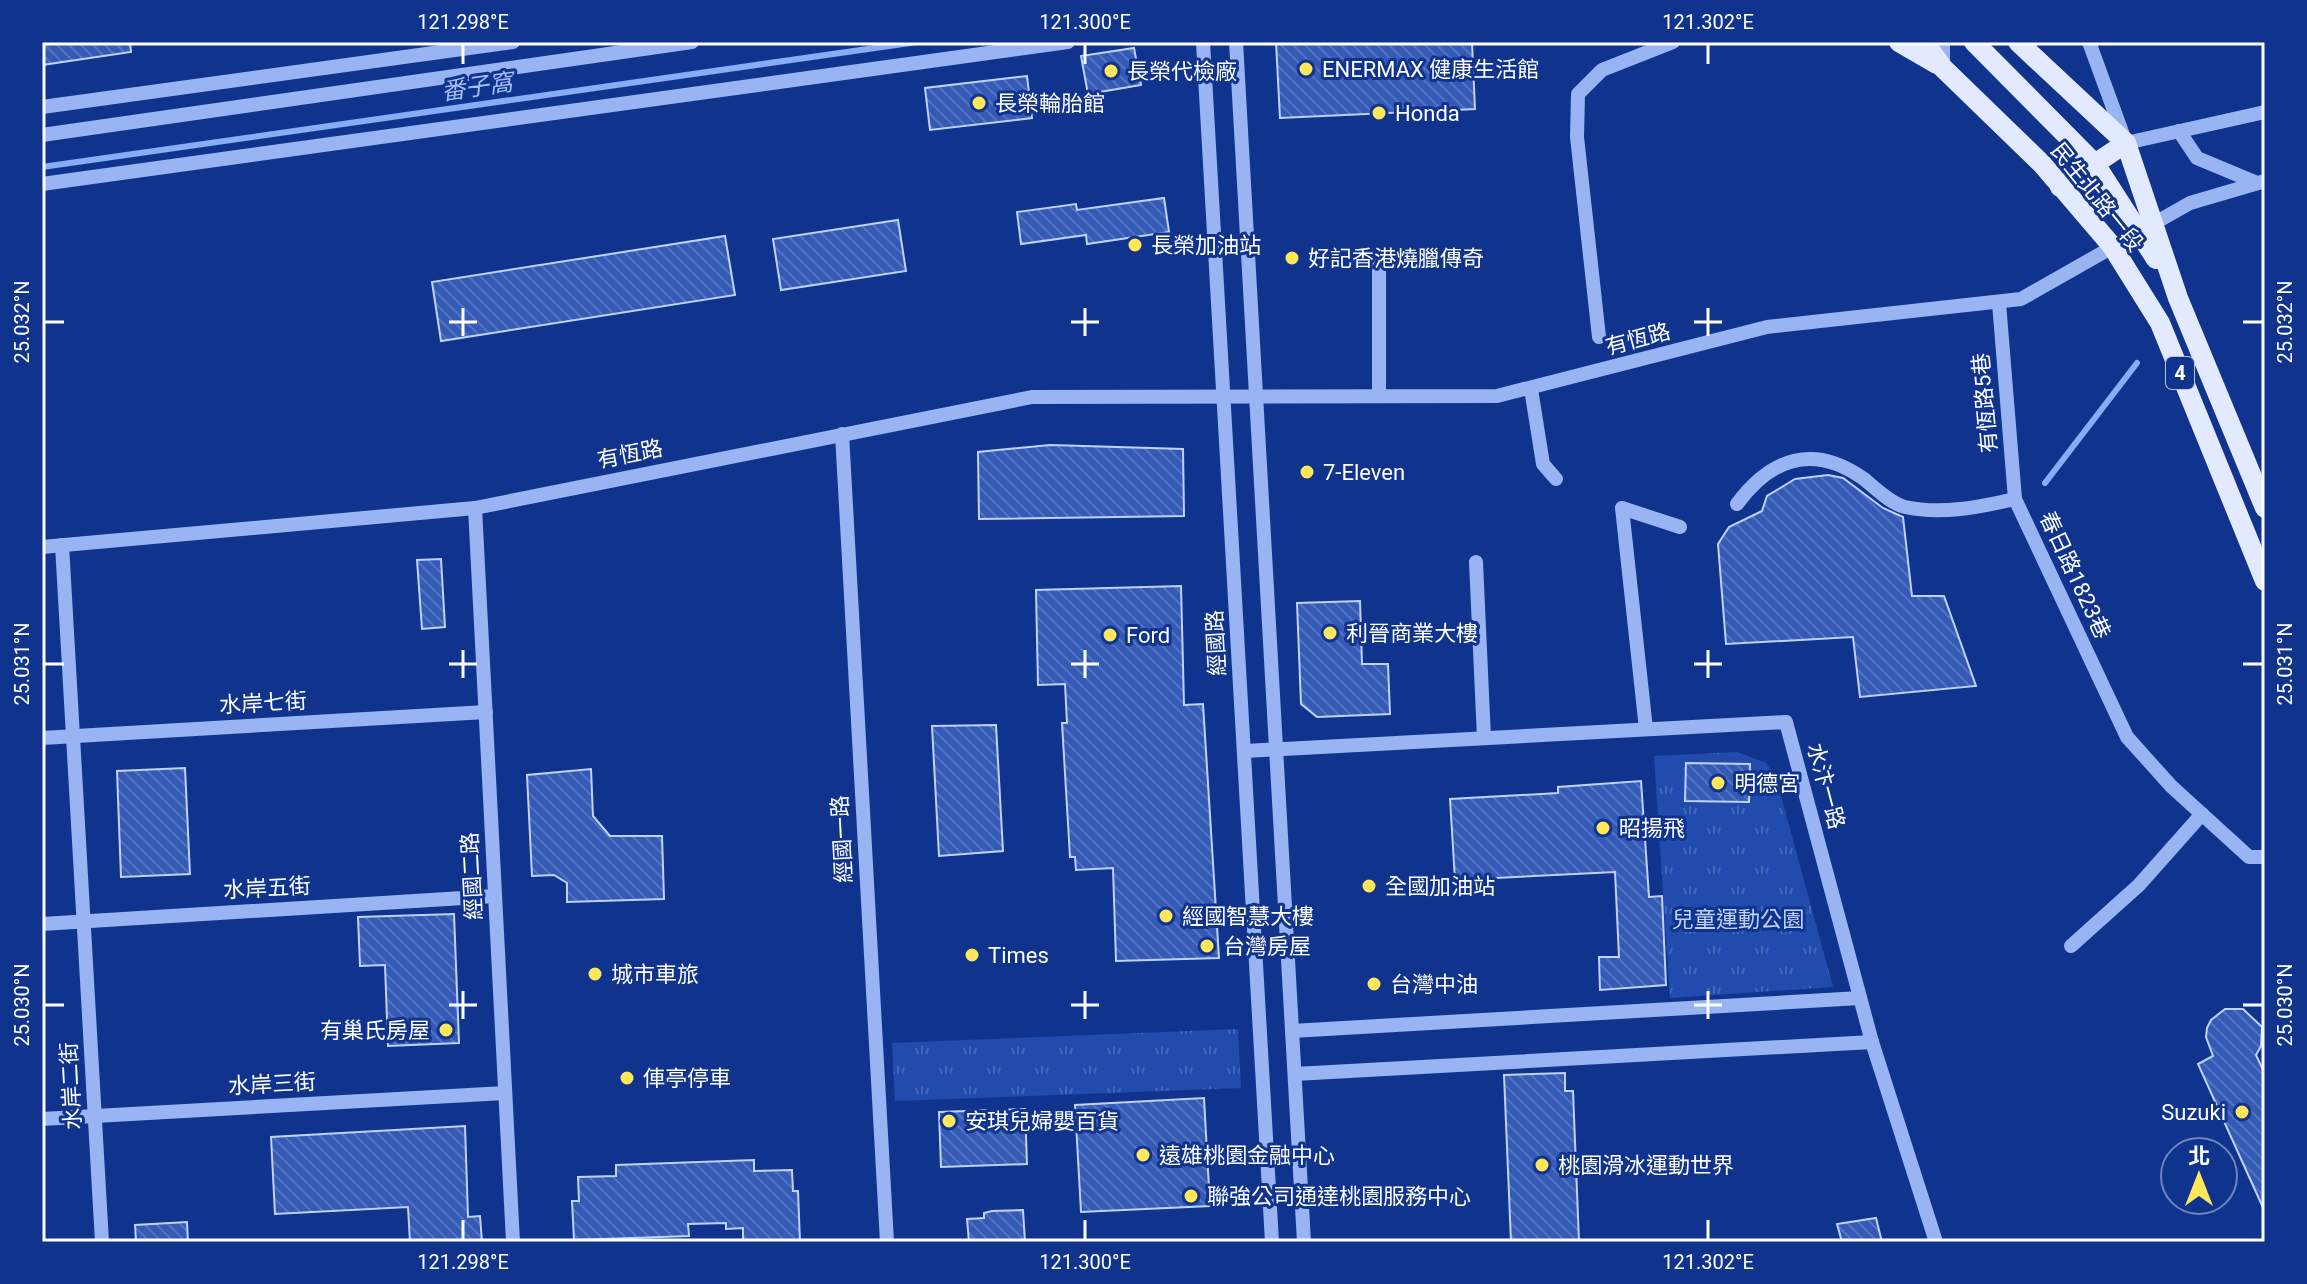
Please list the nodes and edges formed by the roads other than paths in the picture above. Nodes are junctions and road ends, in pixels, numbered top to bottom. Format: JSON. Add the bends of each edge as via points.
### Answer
{"nodes":[{"id":1,"x":513,"y":42,"type":"edge"},
{"id":2,"x":692,"y":42,"type":"edge"},
{"id":3,"x":1068,"y":42,"type":"edge"},
{"id":4,"x":1203,"y":42,"type":"edge"},
{"id":5,"x":1236,"y":42,"type":"edge"},
{"id":6,"x":1673,"y":42,"type":"edge"},
{"id":7,"x":1899,"y":42,"type":"edge"},
{"id":8,"x":1924,"y":42,"type":"edge"},
{"id":9,"x":1943,"y":42,"type":"edge"},
{"id":10,"x":1974,"y":42,"type":"edge"},
{"id":11,"x":2018,"y":42,"type":"edge"},
{"id":12,"x":2089,"y":42,"type":"edge"},
{"id":13,"x":1943,"y":68,"type":"junction"},
{"id":14,"x":42,"y":107,"type":"edge"},
{"id":15,"x":2265,"y":112,"type":"edge"},
{"id":16,"x":2179,"y":131,"type":"junction"},
{"id":17,"x":42,"y":135,"type":"edge"},
{"id":18,"x":2126,"y":143,"type":"junction"},
{"id":19,"x":2095,"y":164,"type":"junction"},
{"id":20,"x":2261,"y":182,"type":"edge"},
{"id":21,"x":42,"y":184,"type":"edge"},
{"id":22,"x":2060,"y":187,"type":"junction"},
{"id":23,"x":2147,"y":227,"type":"junction"},
{"id":24,"x":2112,"y":246,"type":"junction"},
{"id":25,"x":1379,"y":264,"type":"dead end"},
{"id":26,"x":1999,"y":303,"type":"junction"},
{"id":27,"x":1599,"y":337,"type":"dead end"},
{"id":28,"x":1531,"y":389,"type":"junction"},
{"id":29,"x":1223,"y":396,"type":"junction"},
{"id":30,"x":1256,"y":396,"type":"junction"},
{"id":31,"x":1379,"y":396,"type":"junction"},
{"id":32,"x":842,"y":434,"type":"junction"},
{"id":33,"x":1556,"y":479,"type":"dead end"},
{"id":34,"x":2015,"y":499,"type":"junction"},
{"id":35,"x":1737,"y":504,"type":"dead end"},
{"id":36,"x":475,"y":508,"type":"junction"},
{"id":37,"x":2265,"y":508,"type":"edge"},
{"id":38,"x":1680,"y":527,"type":"dead end"},
{"id":39,"x":2258,"y":539,"type":"edge"},
{"id":40,"x":62,"y":545,"type":"junction"},
{"id":41,"x":42,"y":547,"type":"edge"},
{"id":42,"x":1476,"y":562,"type":"dead end"},
{"id":43,"x":2265,"y":581,"type":"edge"},
{"id":44,"x":486,"y":712,"type":"junction"},
{"id":45,"x":1646,"y":729,"type":"junction"},
{"id":46,"x":73,"y":736,"type":"junction"},
{"id":47,"x":42,"y":738,"type":"edge"},
{"id":48,"x":1484,"y":738,"type":"junction"},
{"id":49,"x":1277,"y":750,"type":"junction"},
{"id":50,"x":1245,"y":751,"type":"junction"},
{"id":51,"x":2202,"y":814,"type":"junction"},
{"id":52,"x":2265,"y":857,"type":"edge"},
{"id":53,"x":495,"y":896,"type":"junction"},
{"id":54,"x":84,"y":921,"type":"junction"},
{"id":55,"x":42,"y":924,"type":"edge"},
{"id":56,"x":2071,"y":946,"type":"dead end"},
{"id":57,"x":1860,"y":998,"type":"junction"},
{"id":58,"x":1292,"y":1031,"type":"junction"},
{"id":59,"x":1872,"y":1042,"type":"junction"},
{"id":60,"x":1295,"y":1074,"type":"junction"},
{"id":61,"x":505,"y":1093,"type":"junction"},
{"id":62,"x":95,"y":1116,"type":"junction"},
{"id":63,"x":42,"y":1119,"type":"edge"},
{"id":64,"x":102,"y":1242,"type":"edge"},
{"id":65,"x":513,"y":1242,"type":"edge"},
{"id":66,"x":887,"y":1242,"type":"edge"},
{"id":67,"x":1272,"y":1242,"type":"edge"},
{"id":68,"x":1304,"y":1242,"type":"edge"},
{"id":69,"x":1936,"y":1242,"type":"edge"}],
"edges":[{"from":1,"to":14,"type":"street"},
{"from":2,"to":17,"type":"street"},
{"from":3,"to":21,"type":"street"},
{"from":4,"to":29,"type":"street","name":"經國路"},
{"from":5,"to":30,"type":"street"},
{"from":6,"to":27,"type":"street","via":[[1602,70],[1578,94],[1577,137]]},
{"from":7,"to":13,"type":"main road","number":"4"},
{"from":8,"to":13,"type":"main road","number":"4"},
{"from":9,"to":13,"type":"street"},
{"from":10,"to":19,"type":"main road","name":"民生北路一段","number":"4"},
{"from":11,"to":18,"type":"main road","number":"4"},
{"from":12,"to":18,"type":"street"},
{"from":13,"to":22,"type":"main road","name":"民生北路一段","number":"4"},
{"from":15,"to":16,"type":"street"},
{"from":16,"to":18,"type":"street"},
{"from":16,"to":20,"type":"street","via":[[2197,158]]},
{"from":18,"to":19,"type":"main road"},
{"from":18,"to":23,"type":"main road","number":"4"},
{"from":19,"to":22,"type":"main road"},
{"from":19,"to":23,"type":"main road","number":"4"},
{"from":20,"to":23,"type":"street","name":"有恆路","via":[[2190,203]]},
{"from":22,"to":24,"type":"main road","name":"民生北路一段","number":"4"},
{"from":23,"to":24,"type":"street","name":"有恆路"},
{"from":23,"to":37,"type":"main road","number":"4"},
{"from":24,"to":26,"type":"street","name":"有恆路","via":[[2021,299]]},
{"from":24,"to":39,"type":"main road","name":"民生北路一段","number":"4","via":[[2160,323]]},
{"from":25,"to":31,"type":"street"},
{"from":26,"to":28,"type":"street","name":"有恆路","via":[[1767,327]]},
{"from":26,"to":34,"type":"street","name":"有恆路5巷"},
{"from":28,"to":31,"type":"street","name":"有恆路","via":[[1497,396]]},
{"from":28,"to":33,"type":"street","via":[[1543,464]]},
{"from":29,"to":30,"type":"street","name":"有恆路"},
{"from":29,"to":32,"type":"street","name":"有恆路","via":[[1032,397]]},
{"from":29,"to":50,"type":"street","name":"經國路"},
{"from":30,"to":31,"type":"street","name":"有恆路"},
{"from":30,"to":49,"type":"street"},
{"from":32,"to":36,"type":"street","name":"有恆路"},
{"from":32,"to":66,"type":"street","name":"經國一路"},
{"from":34,"to":35,"type":"street","name":"春日路1823巷","via":[[1968,509],[1902,507],[1852,471],[1819,459],[1779,463]]},
{"from":34,"to":51,"type":"street","name":"春日路1823巷","via":[[2127,737]]},
{"from":36,"to":40,"type":"street","name":"有恆路"},
{"from":36,"to":44,"type":"street","name":"經國二路"},
{"from":38,"to":45,"type":"street","via":[[1622,508]]},
{"from":39,"to":43,"type":"main road","name":"民生北路一段","number":"4"},
{"from":40,"to":41,"type":"street","name":"有恆路"},
{"from":40,"to":46,"type":"street","name":"水岸二街"},
{"from":42,"to":48,"type":"street"},
{"from":44,"to":46,"type":"street","name":"水岸七街"},
{"from":44,"to":53,"type":"street","name":"經國二路"},
{"from":45,"to":48,"type":"street","name":"水汴一路"},
{"from":45,"to":57,"type":"street","name":"水汴一路","via":[[1786,722]]},
{"from":46,"to":47,"type":"street","name":"水岸七街"},
{"from":46,"to":54,"type":"street","name":"水岸二街"},
{"from":48,"to":49,"type":"street","name":"水汴一路"},
{"from":49,"to":50,"type":"street","name":"水汴一路"},
{"from":49,"to":58,"type":"street"},
{"from":50,"to":67,"type":"street","name":"經國路"},
{"from":51,"to":52,"type":"street","name":"春日路1823巷","via":[[2249,857]]},
{"from":51,"to":56,"type":"street","via":[[2139,885]]},
{"from":53,"to":54,"type":"street","name":"水岸五街"},
{"from":53,"to":61,"type":"street","name":"經國二路"},
{"from":54,"to":55,"type":"street","name":"水岸五街"},
{"from":54,"to":62,"type":"street","name":"水岸二街"},
{"from":57,"to":58,"type":"street"},
{"from":57,"to":59,"type":"street","name":"水汴一路"},
{"from":58,"to":60,"type":"street"},
{"from":59,"to":60,"type":"street"},
{"from":59,"to":69,"type":"street","name":"水汴一路"},
{"from":60,"to":68,"type":"street"},
{"from":61,"to":62,"type":"street","name":"水岸三街"},
{"from":61,"to":65,"type":"street","name":"經國二路"},
{"from":62,"to":63,"type":"street","name":"水岸三街"},
{"from":62,"to":64,"type":"street","name":"水岸二街"}]}
